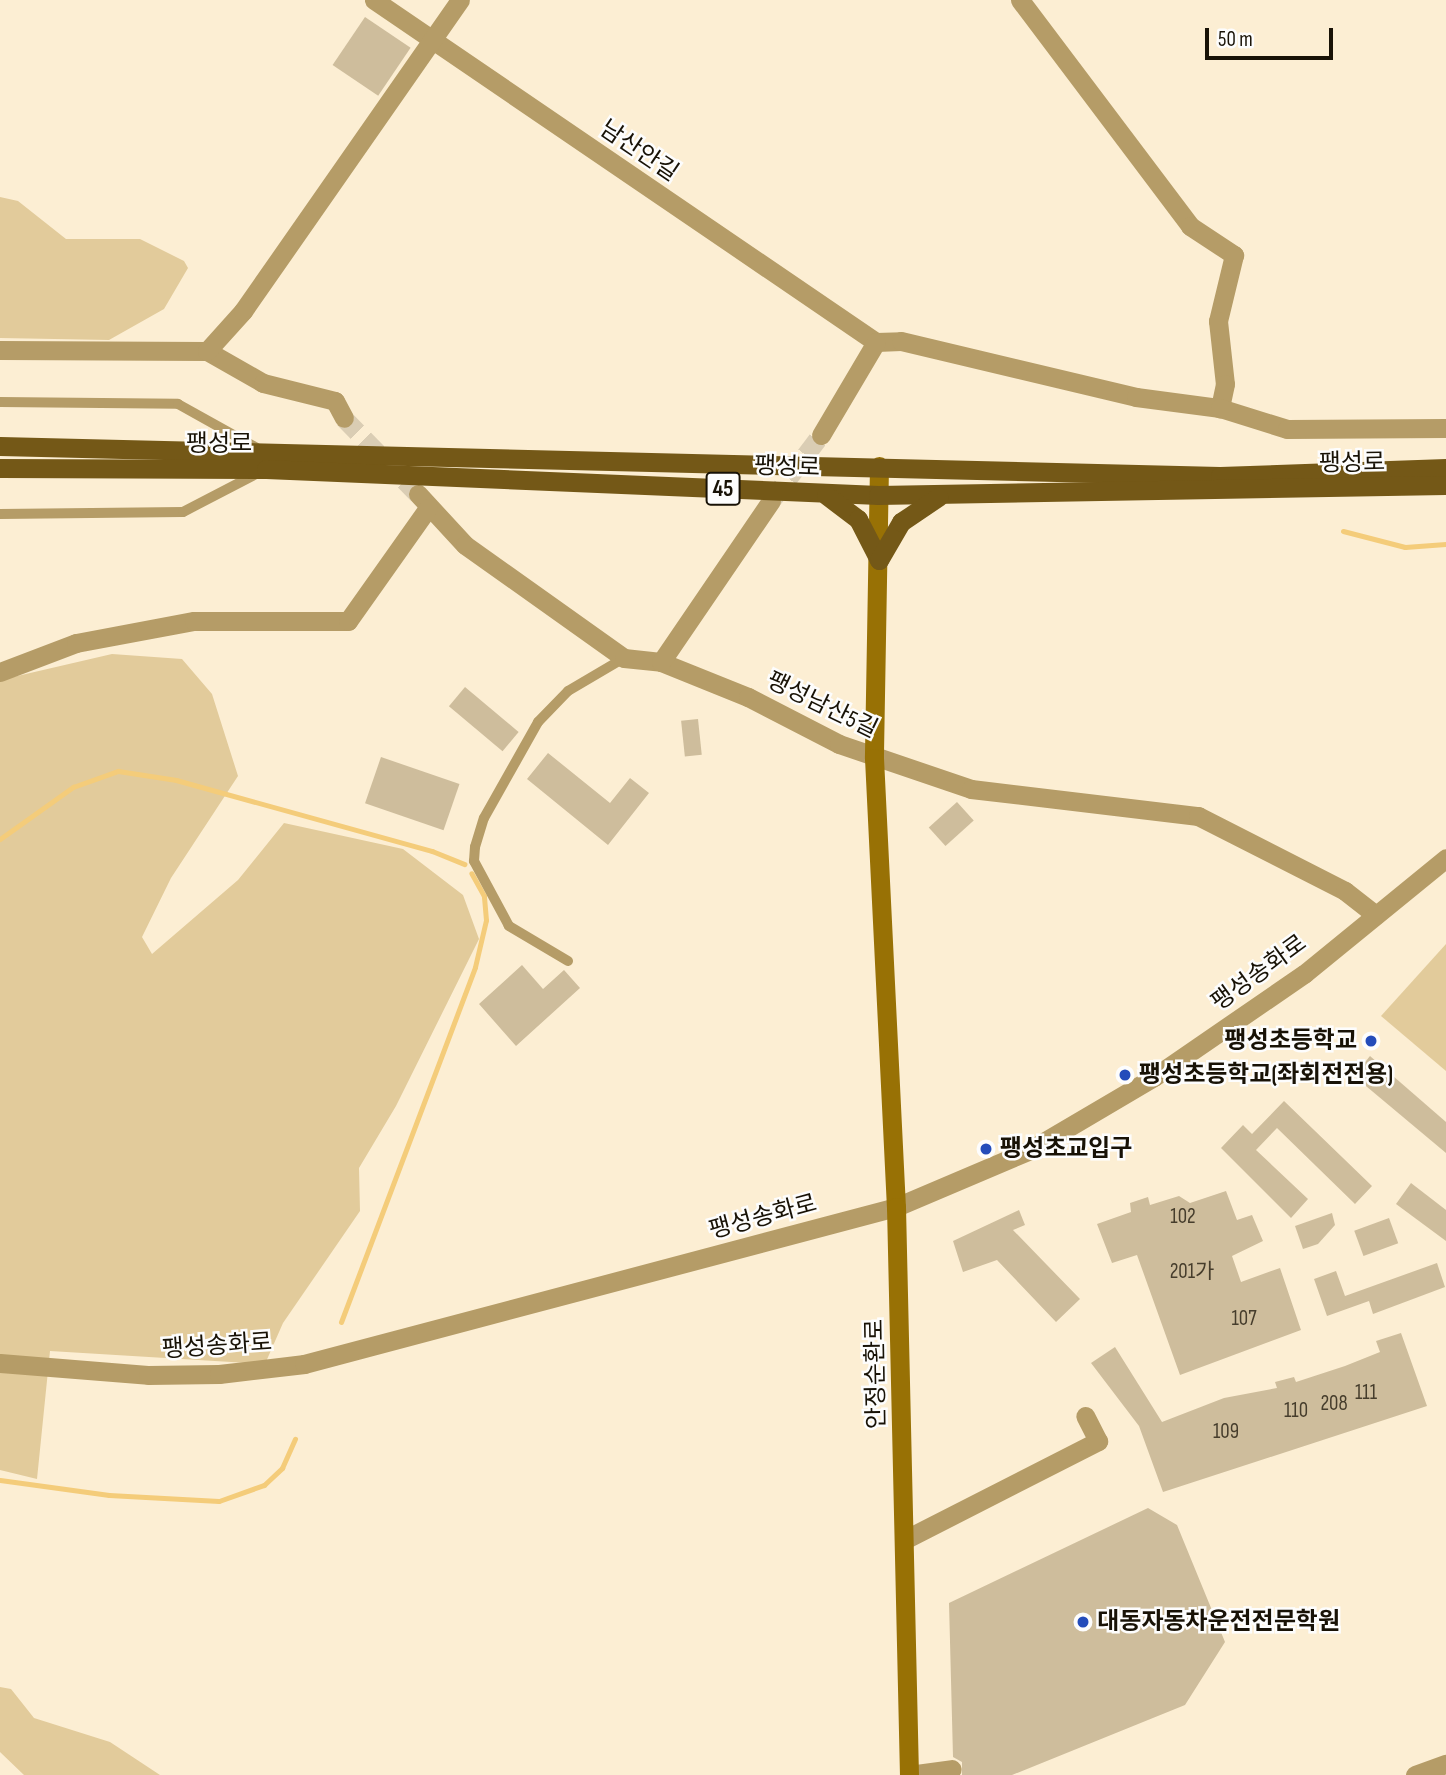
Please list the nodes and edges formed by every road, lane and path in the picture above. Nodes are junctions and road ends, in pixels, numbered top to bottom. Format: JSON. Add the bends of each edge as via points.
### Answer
{"nodes":[{"id":1,"x":374,"y":0,"type":"edge"},
{"id":2,"x":460,"y":0,"type":"edge"},
{"id":3,"x":1020,"y":0,"type":"edge"},
{"id":4,"x":433,"y":40,"type":"junction"},
{"id":5,"x":876,"y":342,"type":"junction"},
{"id":6,"x":0,"y":350,"type":"edge"},
{"id":7,"x":207,"y":351,"type":"junction"},
{"id":8,"x":0,"y":402,"type":"edge"},
{"id":9,"x":1220,"y":408,"type":"junction"},
{"id":10,"x":344,"y":418,"type":"tunnel mouth"},
{"id":11,"x":1446,"y":428,"type":"edge"},
{"id":12,"x":821,"y":435,"type":"tunnel mouth"},
{"id":13,"x":0,"y":446,"type":"edge"},
{"id":14,"x":265,"y":461,"type":"junction"},
{"id":15,"x":878,"y":466,"type":"junction"},
{"id":16,"x":0,"y":468,"type":"edge"},
{"id":17,"x":1446,"y":468,"type":"edge"},
{"id":18,"x":1446,"y":485,"type":"edge"},
{"id":19,"x":822,"y":493,"type":"junction"},
{"id":20,"x":950,"y":494,"type":"junction"},
{"id":21,"x":878,"y":495,"type":"junction"},
{"id":22,"x":771,"y":501,"type":"tunnel mouth"},
{"id":23,"x":0,"y":514,"type":"edge"},
{"id":24,"x":879,"y":560,"type":"junction"},
{"id":25,"x":624,"y":658,"type":"junction"},
{"id":26,"x":661,"y":662,"type":"junction"},
{"id":27,"x":0,"y":672,"type":"edge"},
{"id":28,"x":874,"y":758,"type":"junction"},
{"id":29,"x":1446,"y":858,"type":"edge"},
{"id":30,"x":1376,"y":915,"type":"junction"},
{"id":31,"x":568,"y":961,"type":"dead end"},
{"id":32,"x":896,"y":1207,"type":"junction"},
{"id":33,"x":0,"y":1363,"type":"edge"},
{"id":34,"x":1085,"y":1416,"type":"dead end"},
{"id":35,"x":904,"y":1540,"type":"junction"},
{"id":36,"x":1446,"y":1764,"type":"edge"},
{"id":37,"x":952,"y":1769,"type":"dead end"},
{"id":38,"x":909,"y":1775,"type":"edge"},
{"id":39,"x":1415,"y":1775,"type":"edge"}],
"edges":[{"from":1,"to":4,"type":"street","name":"남산안길"},
{"from":2,"to":4,"type":"street"},
{"from":3,"to":9,"type":"street","via":[[1190,226],[1234,255],[1218,321],[1225,384]]},
{"from":4,"to":5,"type":"street","name":"남산안길"},
{"from":4,"to":7,"type":"street","via":[[243,312]]},
{"from":5,"to":9,"type":"street","via":[[901,341],[1136,397]]},
{"from":5,"to":12,"type":"street"},
{"from":6,"to":7,"type":"street"},
{"from":7,"to":10,"type":"street","via":[[263,383],[335,401]]},
{"from":8,"to":14,"type":"lane","via":[[178,404]]},
{"from":9,"to":11,"type":"street","via":[[1287,429]]},
{"from":13,"to":14,"type":"main road","name":"팽성로","number":"45"},
{"from":14,"to":15,"type":"main road","name":"팽성로","number":"45"},
{"from":14,"to":16,"type":"main road","name":"팽성로","number":"45"},
{"from":14,"to":19,"type":"main road","name":"팽성로","number":"45"},
{"from":14,"to":23,"type":"lane","via":[[183,512]]},
{"from":15,"to":17,"type":"main road","name":"팽성로","number":"45","via":[[1220,477]]},
{"from":15,"to":21,"type":"main road","name":"안정순환로"},
{"from":18,"to":20,"type":"main road","name":"팽성로","number":"45"},
{"from":19,"to":21,"type":"main road","name":"팽성로","number":"45"},
{"from":19,"to":24,"type":"main road","via":[[858,519]]},
{"from":20,"to":21,"type":"main road","name":"팽성로","number":"45"},
{"from":20,"to":24,"type":"main road","via":[[907,516],[885,541]]},
{"from":21,"to":24,"type":"main road","name":"안정순환로"},
{"from":22,"to":26,"type":"street"},
{"from":24,"to":28,"type":"main road","name":"안정순환로"},
{"from":25,"to":26,"type":"street","name":"팽성남산5길"},
{"from":25,"to":27,"type":"street","via":[[465,545],[423,501],[348,621],[194,621],[76,643]]},
{"from":25,"to":31,"type":"lane","via":[[568,691],[538,722],[484,818],[475,847],[474,861],[509,926]]},
{"from":26,"to":28,"type":"street","name":"팽성남산5길"},
{"from":28,"to":30,"type":"street","name":"팽성남산5길","via":[[971,789],[1090,806],[1178,810],[1317,876]]},
{"from":28,"to":32,"type":"main road","name":"안정순환로"},
{"from":29,"to":30,"type":"street","name":"팽성송화로"},
{"from":30,"to":32,"type":"street","name":"팽성송화로","via":[[1304,974],[1154,1077],[1030,1150]]},
{"from":32,"to":33,"type":"street","name":"팽성송화로","via":[[304,1364],[219,1374],[148,1375]]},
{"from":32,"to":35,"type":"main road","name":"안정순환로"},
{"from":34,"to":35,"type":"street","via":[[1098,1441]]},
{"from":35,"to":38,"type":"main road","name":"안정순환로"},
{"from":36,"to":39,"type":"street"},
{"from":37,"to":38,"type":"street"}]}
